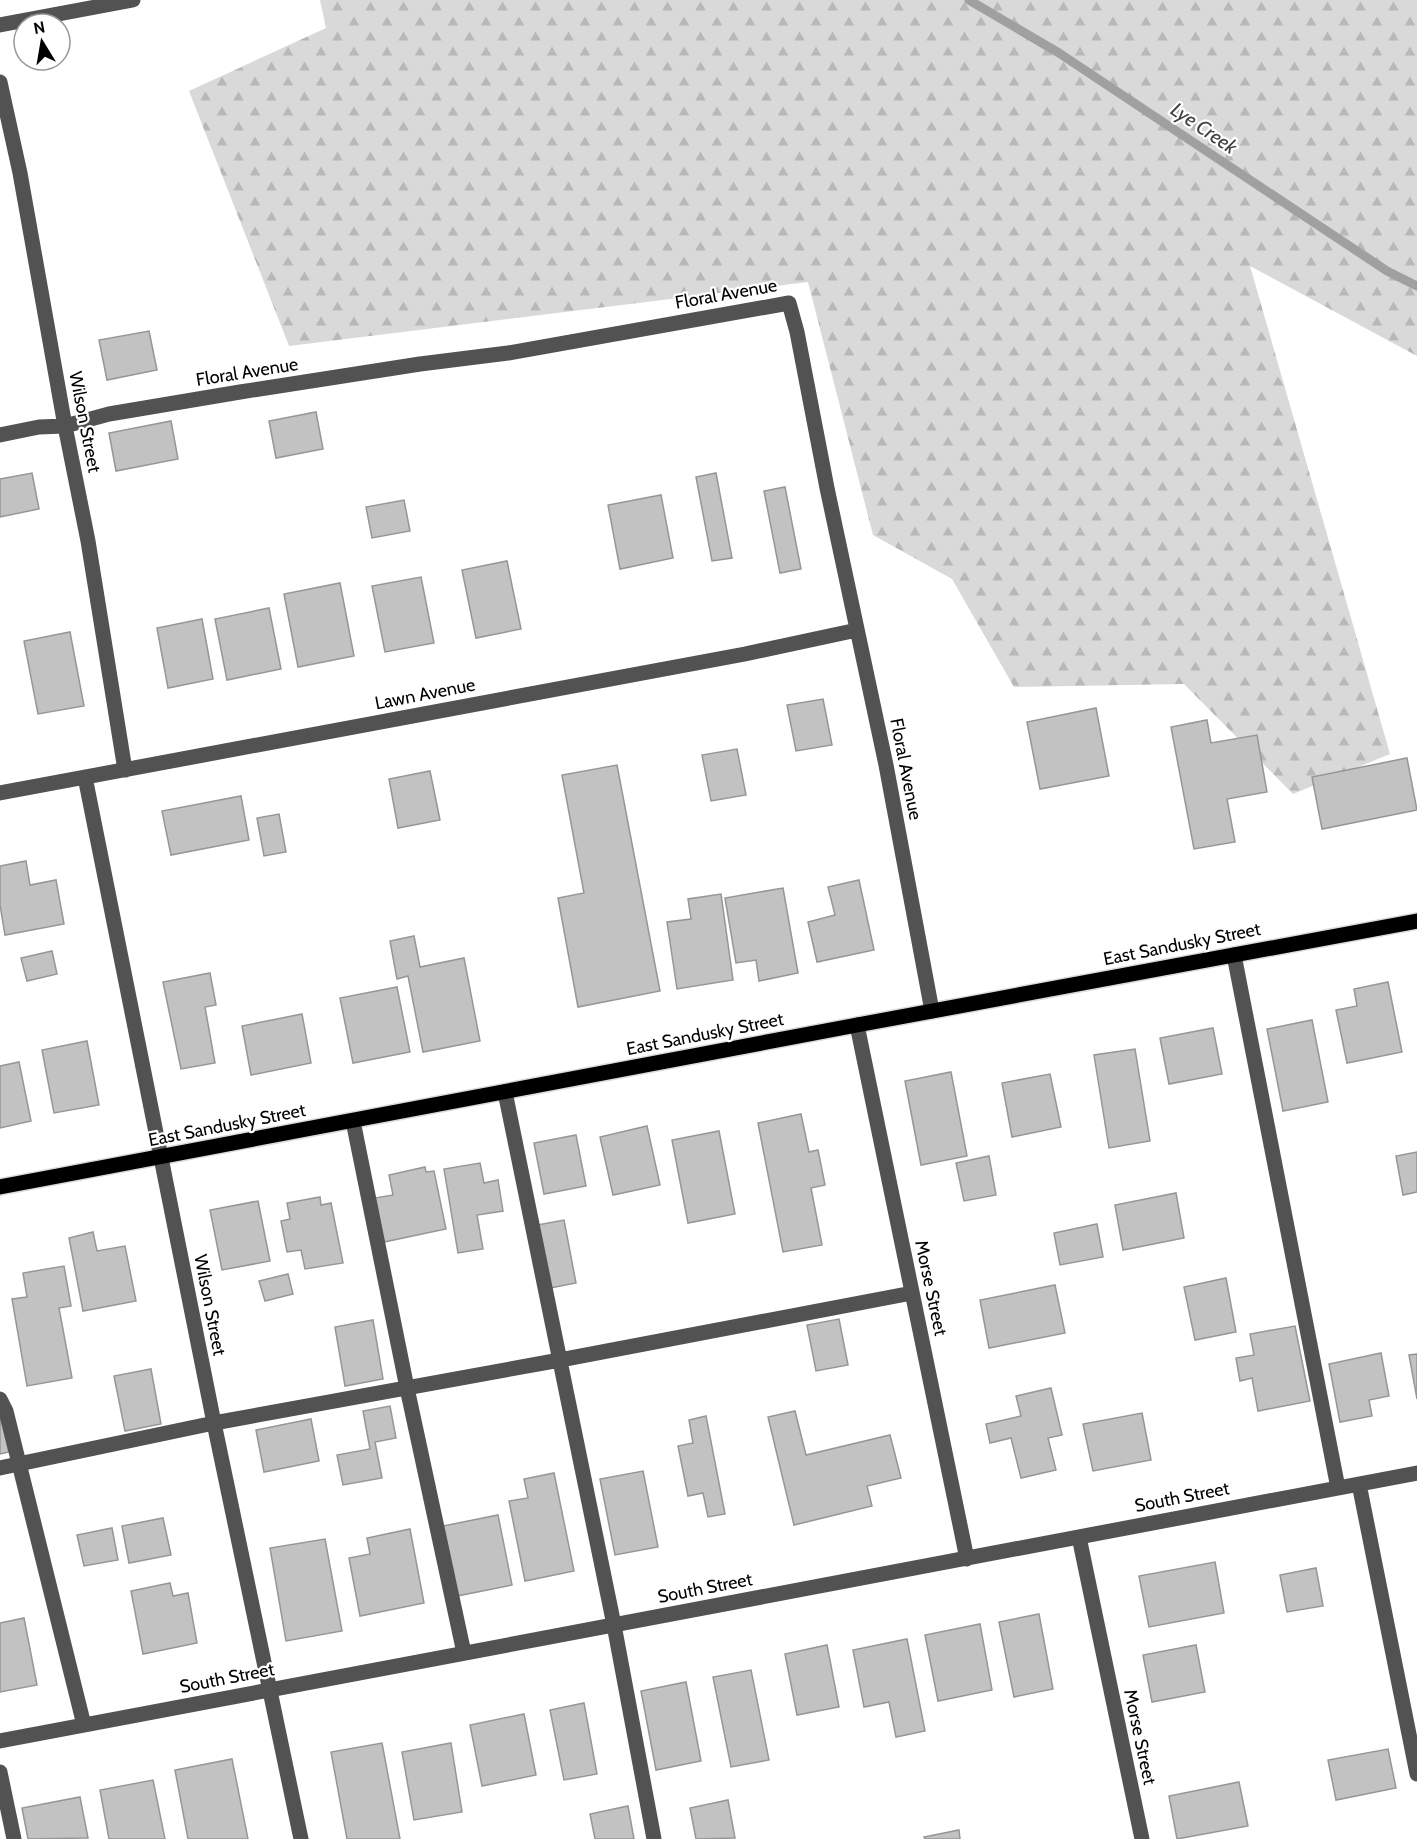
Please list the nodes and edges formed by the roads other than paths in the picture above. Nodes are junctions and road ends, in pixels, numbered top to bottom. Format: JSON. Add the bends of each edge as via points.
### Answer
{"nodes":[{"id":1,"x":133,"y":0,"type":"edge"},
{"id":2,"x":0,"y":25,"type":"edge"},
{"id":3,"x":0,"y":82,"type":"edge"},
{"id":4,"x":65,"y":426,"type":"junction"},
{"id":5,"x":0,"y":435,"type":"edge"},
{"id":6,"x":857,"y":630,"type":"junction"},
{"id":7,"x":125,"y":770,"type":"junction"},
{"id":8,"x":85,"y":777,"type":"junction"},
{"id":9,"x":0,"y":793,"type":"edge"},
{"id":10,"x":1417,"y":921,"type":"edge"},
{"id":11,"x":1234,"y":955,"type":"junction"},
{"id":12,"x":933,"y":1011,"type":"junction"},
{"id":13,"x":857,"y":1025,"type":"junction"},
{"id":14,"x":505,"y":1092,"type":"junction"},
{"id":15,"x":352,"y":1121,"type":"junction"},
{"id":16,"x":161,"y":1158,"type":"junction"},
{"id":17,"x":0,"y":1187,"type":"edge"},
{"id":18,"x":912,"y":1293,"type":"junction"},
{"id":19,"x":560,"y":1360,"type":"junction"},
{"id":20,"x":407,"y":1388,"type":"junction"},
{"id":21,"x":0,"y":1399,"type":"edge"},
{"id":22,"x":214,"y":1423,"type":"junction"},
{"id":23,"x":18,"y":1464,"type":"junction"},
{"id":24,"x":0,"y":1468,"type":"edge"},
{"id":25,"x":1417,"y":1473,"type":"edge"},
{"id":26,"x":1359,"y":1484,"type":"junction"},
{"id":27,"x":1338,"y":1488,"type":"junction"},
{"id":28,"x":1079,"y":1537,"type":"junction"},
{"id":29,"x":967,"y":1559,"type":"junction"},
{"id":30,"x":614,"y":1625,"type":"junction"},
{"id":31,"x":464,"y":1653,"type":"junction"},
{"id":32,"x":269,"y":1690,"type":"junction"},
{"id":33,"x":84,"y":1725,"type":"junction"},
{"id":34,"x":0,"y":1741,"type":"edge"},
{"id":35,"x":0,"y":1772,"type":"edge"},
{"id":36,"x":1417,"y":1774,"type":"edge"},
{"id":37,"x":14,"y":1839,"type":"edge"},
{"id":38,"x":301,"y":1839,"type":"edge"},
{"id":39,"x":654,"y":1839,"type":"edge"},
{"id":40,"x":1142,"y":1839,"type":"edge"}],
"edges":[{"from":1,"to":2,"type":"street"},
{"from":3,"to":4,"type":"street","name":"Wilson Street"},
{"from":4,"to":5,"type":"street"},
{"from":4,"to":6,"type":"street","name":"Floral Avenue","via":[[109,414],[508,353],[789,303]]},
{"from":4,"to":7,"type":"street","name":"Wilson Street"},
{"from":6,"to":7,"type":"street","name":"Lawn Avenue"},
{"from":6,"to":12,"type":"street","name":"Floral Avenue"},
{"from":7,"to":8,"type":"street","name":"Lawn Avenue"},
{"from":8,"to":9,"type":"street","name":"Lawn Avenue"},
{"from":8,"to":16,"type":"street","name":"Wilson Street"},
{"from":10,"to":11,"type":"main road","name":"East Sandusky Street"},
{"from":11,"to":12,"type":"main road","name":"East Sandusky Street"},
{"from":11,"to":27,"type":"street"},
{"from":12,"to":13,"type":"main road","name":"East Sandusky Street"},
{"from":13,"to":14,"type":"main road","name":"East Sandusky Street"},
{"from":13,"to":18,"type":"street","name":"Morse Street"},
{"from":14,"to":15,"type":"main road","name":"East Sandusky Street"},
{"from":14,"to":19,"type":"street"},
{"from":15,"to":16,"type":"main road","name":"East Sandusky Street"},
{"from":15,"to":20,"type":"street"},
{"from":16,"to":17,"type":"main road","name":"East Sandusky Street"},
{"from":16,"to":22,"type":"street","name":"Wilson Street"},
{"from":18,"to":19,"type":"street"},
{"from":18,"to":29,"type":"street","name":"Morse Street"},
{"from":19,"to":20,"type":"street"},
{"from":19,"to":30,"type":"street"},
{"from":20,"to":22,"type":"street"},
{"from":20,"to":31,"type":"street"},
{"from":21,"to":23,"type":"street"},
{"from":22,"to":23,"type":"street"},
{"from":22,"to":32,"type":"street","name":"Wilson Street"},
{"from":23,"to":24,"type":"street"},
{"from":23,"to":33,"type":"street"},
{"from":25,"to":26,"type":"street","name":"South Street"},
{"from":26,"to":27,"type":"street","name":"South Street"},
{"from":26,"to":36,"type":"street"},
{"from":27,"to":28,"type":"street","name":"South Street"},
{"from":28,"to":29,"type":"street","name":"South Street"},
{"from":28,"to":40,"type":"street","name":"Morse Street"},
{"from":29,"to":30,"type":"street","name":"South Street"},
{"from":30,"to":31,"type":"street","name":"South Street"},
{"from":30,"to":39,"type":"street"},
{"from":31,"to":32,"type":"street","name":"South Street"},
{"from":32,"to":33,"type":"street","name":"South Street"},
{"from":32,"to":38,"type":"street","name":"Wilson Street"},
{"from":33,"to":34,"type":"street","name":"South Street"},
{"from":35,"to":37,"type":"street"}]}
